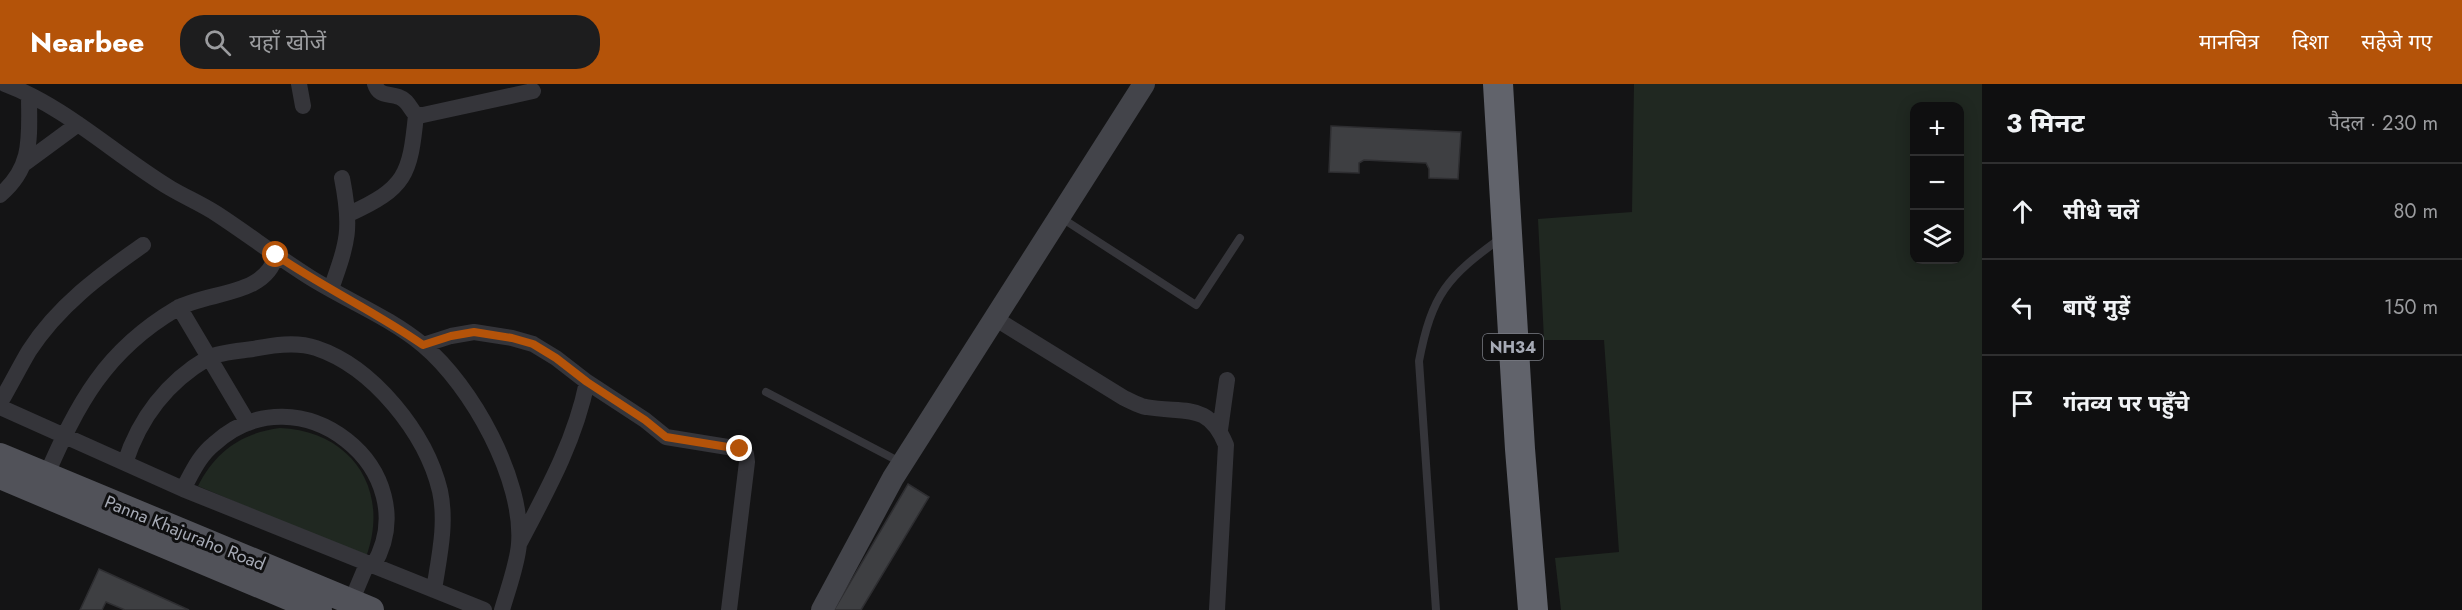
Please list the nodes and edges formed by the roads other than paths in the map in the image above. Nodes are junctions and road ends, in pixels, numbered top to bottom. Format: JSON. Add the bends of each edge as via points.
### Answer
{"nodes":[{"id":1,"x":5,"y":84,"type":"edge"},
{"id":2,"x":299,"y":84,"type":"edge"},
{"id":3,"x":375,"y":84,"type":"edge"},
{"id":4,"x":1144,"y":84,"type":"edge"},
{"id":5,"x":1498,"y":84,"type":"edge"},
{"id":6,"x":534,"y":91,"type":"dead end"},
{"id":7,"x":29,"y":95,"type":"junction"},
{"id":8,"x":303,"y":106,"type":"dead end"},
{"id":9,"x":416,"y":115,"type":"junction"},
{"id":10,"x":78,"y":124,"type":"junction"},
{"id":11,"x":25,"y":163,"type":"junction"},
{"id":12,"x":342,"y":178,"type":"dead end"},
{"id":13,"x":0,"y":195,"type":"edge"},
{"id":14,"x":349,"y":214,"type":"junction"},
{"id":15,"x":1060,"y":217,"type":"junction"},
{"id":16,"x":1506,"y":235,"type":"junction"},
{"id":17,"x":1240,"y":238,"type":"dead end"},
{"id":18,"x":143,"y":245,"type":"dead end"},
{"id":19,"x":276,"y":255,"type":"junction"},
{"id":20,"x":331,"y":289,"type":"junction"},
{"id":21,"x":179,"y":307,"type":"junction"},
{"id":22,"x":996,"y":319,"type":"junction"},
{"id":23,"x":423,"y":345,"type":"junction"},
{"id":24,"x":210,"y":357,"type":"junction"},
{"id":25,"x":1227,"y":380,"type":"dead end"},
{"id":26,"x":587,"y":382,"type":"junction"},
{"id":27,"x":766,"y":392,"type":"dead end"},
{"id":28,"x":0,"y":405,"type":"edge"},
{"id":29,"x":248,"y":423,"type":"junction"},
{"id":30,"x":1220,"y":430,"type":"junction"},
{"id":31,"x":64,"y":435,"type":"junction"},
{"id":32,"x":0,"y":456,"type":"edge"},
{"id":33,"x":125,"y":463,"type":"junction"},
{"id":34,"x":903,"y":463,"type":"junction"},
{"id":35,"x":0,"y":476,"type":"edge"},
{"id":36,"x":46,"y":476,"type":"junction"},
{"id":37,"x":183,"y":489,"type":"junction"},
{"id":38,"x":519,"y":544,"type":"junction"},
{"id":39,"x":370,"y":565,"type":"junction"},
{"id":40,"x":434,"y":590,"type":"junction"},
{"id":41,"x":361,"y":606,"type":"edge"},
{"id":42,"x":319,"y":610,"type":"edge"},
{"id":43,"x":484,"y":610,"type":"edge"},
{"id":44,"x":502,"y":610,"type":"edge"},
{"id":45,"x":729,"y":610,"type":"edge"},
{"id":46,"x":822,"y":610,"type":"edge"},
{"id":47,"x":1217,"y":610,"type":"edge"},
{"id":48,"x":1436,"y":610,"type":"edge"},
{"id":49,"x":1533,"y":610,"type":"edge"}],
"edges":[{"from":1,"to":7,"type":"street"},
{"from":2,"to":8,"type":"street"},
{"from":3,"to":9,"type":"street","via":[[382,94],[407,102]]},
{"from":4,"to":15,"type":"main road"},
{"from":5,"to":16,"type":"highway","number":"NH34"},
{"from":6,"to":9,"type":"street"},
{"from":7,"to":10,"type":"street"},
{"from":7,"to":11,"type":"street"},
{"from":9,"to":14,"type":"street","via":[[408,170],[385,194]]},
{"from":10,"to":11,"type":"street"},
{"from":10,"to":19,"type":"street"},
{"from":11,"to":13,"type":"street","via":[[20,175]]},
{"from":12,"to":14,"type":"street"},
{"from":14,"to":20,"type":"street","via":[[346,248]]},
{"from":15,"to":17,"type":"lane","via":[[1196,305]]},
{"from":15,"to":22,"type":"main road"},
{"from":16,"to":48,"type":"lane","via":[[1470,261],[1445,286],[1425,332],[1419,361]]},
{"from":16,"to":49,"type":"highway","number":"NH34"},
{"from":18,"to":28,"type":"street","via":[[66,305],[30,351]]},
{"from":19,"to":20,"type":"street"},
{"from":19,"to":21,"type":"street","via":[[267,274],[256,282]]},
{"from":20,"to":23,"type":"street","via":[[391,322]]},
{"from":21,"to":24,"type":"street"},
{"from":21,"to":31,"type":"street","via":[[131,341],[107,364],[84,396]]},
{"from":22,"to":30,"type":"street","via":[[1124,398],[1145,407],[1205,414]]},
{"from":22,"to":34,"type":"main road"},
{"from":23,"to":26,"type":"street","via":[[474,332],[512,338],[533,344]]},
{"from":23,"to":38,"type":"street","via":[[463,388],[485,422],[515,497]]},
{"from":24,"to":29,"type":"street"},
{"from":24,"to":33,"type":"street","via":[[166,391],[151,408],[132,441]]},
{"from":24,"to":40,"type":"street","via":[[266,346],[315,347],[357,369],[405,417],[427,454],[440,491],[444,528]]},
{"from":25,"to":30,"type":"street"},
{"from":26,"to":38,"type":"street","via":[[580,415],[555,476]]},
{"from":26,"to":45,"type":"street","via":[[666,437],[740,449],[746,454]]},
{"from":27,"to":34,"type":"lane"},
{"from":28,"to":31,"type":"street"},
{"from":29,"to":37,"type":"street","via":[[213,444]]},
{"from":29,"to":39,"type":"street","via":[[284,417],[314,422],[341,435],[362,454],[376,478],[384,505],[384,533]]},
{"from":30,"to":47,"type":"street","via":[[1226,445]]},
{"from":31,"to":33,"type":"street"},
{"from":31,"to":36,"type":"street"},
{"from":32,"to":36,"type":"main road","name":"Panna Khajuraho Road"},
{"from":33,"to":37,"type":"street"},
{"from":34,"to":46,"type":"main road"},
{"from":35,"to":42,"type":"main road","name":"Panna Khajuraho Road"},
{"from":36,"to":41,"type":"main road","name":"Panna Khajuraho Road"},
{"from":37,"to":39,"type":"street"},
{"from":38,"to":44,"type":"street"},
{"from":39,"to":40,"type":"street"},
{"from":39,"to":41,"type":"street"},
{"from":40,"to":43,"type":"street"}]}
